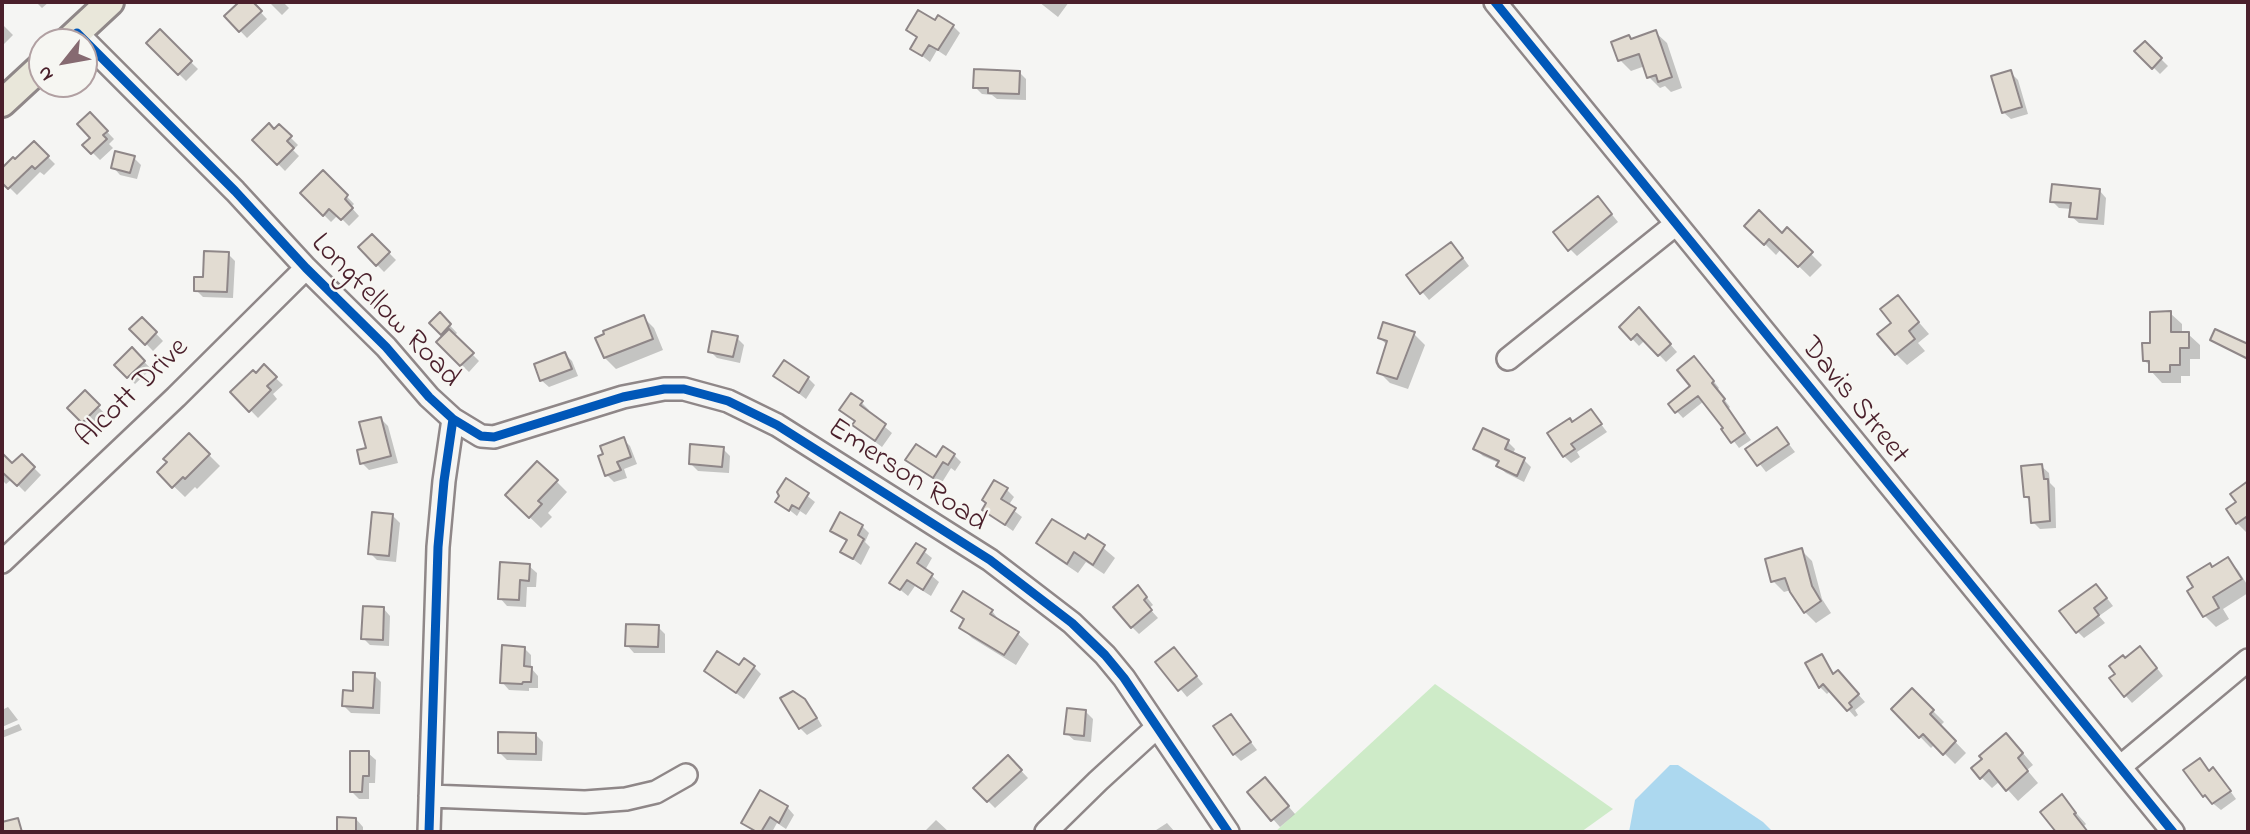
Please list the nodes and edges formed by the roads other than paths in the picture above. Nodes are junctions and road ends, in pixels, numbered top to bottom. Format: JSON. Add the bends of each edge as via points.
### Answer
{"nodes":[{"id":1,"x":110,"y":2,"type":"edge"},
{"id":2,"x":1495,"y":2,"type":"edge"},
{"id":3,"x":82,"y":28,"type":"edge"},
{"id":4,"x":98,"y":62,"type":"edge"},
{"id":5,"x":28,"y":79,"type":"edge"},
{"id":6,"x":2,"y":103,"type":"edge"},
{"id":7,"x":1676,"y":224,"type":"junction"},
{"id":8,"x":306,"y":268,"type":"junction"},
{"id":9,"x":1508,"y":359,"type":"dead end"},
{"id":10,"x":453,"y":418,"type":"junction"},
{"id":11,"x":2,"y":562,"type":"edge"},
{"id":12,"x":2248,"y":660,"type":"edge"},
{"id":13,"x":1156,"y":728,"type":"junction"},
{"id":14,"x":2120,"y":767,"type":"junction"},
{"id":15,"x":686,"y":775,"type":"dead end"},
{"id":16,"x":430,"y":796,"type":"junction"},
{"id":17,"x":429,"y":832,"type":"edge"},
{"id":18,"x":1046,"y":832,"type":"edge"},
{"id":19,"x":1228,"y":832,"type":"edge"},
{"id":20,"x":2173,"y":832,"type":"edge"}],
"edges":[{"from":1,"to":3,"type":"main road"},
{"from":2,"to":7,"type":"street","name":"Davis Street"},
{"from":4,"to":8,"type":"street","name":"Longfellow Road","via":[[235,191]]},
{"from":5,"to":6,"type":"main road"},
{"from":7,"to":9,"type":"street"},
{"from":7,"to":14,"type":"street","name":"Davis Street"},
{"from":8,"to":10,"type":"street","name":"Longfellow Road"},
{"from":8,"to":11,"type":"street","name":"Alcott Drive"},
{"from":10,"to":13,"type":"street","name":"Emerson Road","via":[[481,436],[494,437],[664,389],[684,389],[728,401],[804,441],[1033,591],[1105,655]]},
{"from":10,"to":16,"type":"street","name":"Longfellow Road","via":[[438,547]]},
{"from":12,"to":14,"type":"street"},
{"from":13,"to":18,"type":"street"},
{"from":13,"to":19,"type":"street","name":"Emerson Road"},
{"from":14,"to":20,"type":"street","name":"Davis Street"},
{"from":15,"to":16,"type":"street","via":[[656,792],[626,799],[585,802]]},
{"from":16,"to":17,"type":"street","name":"Longfellow Road"}]}
